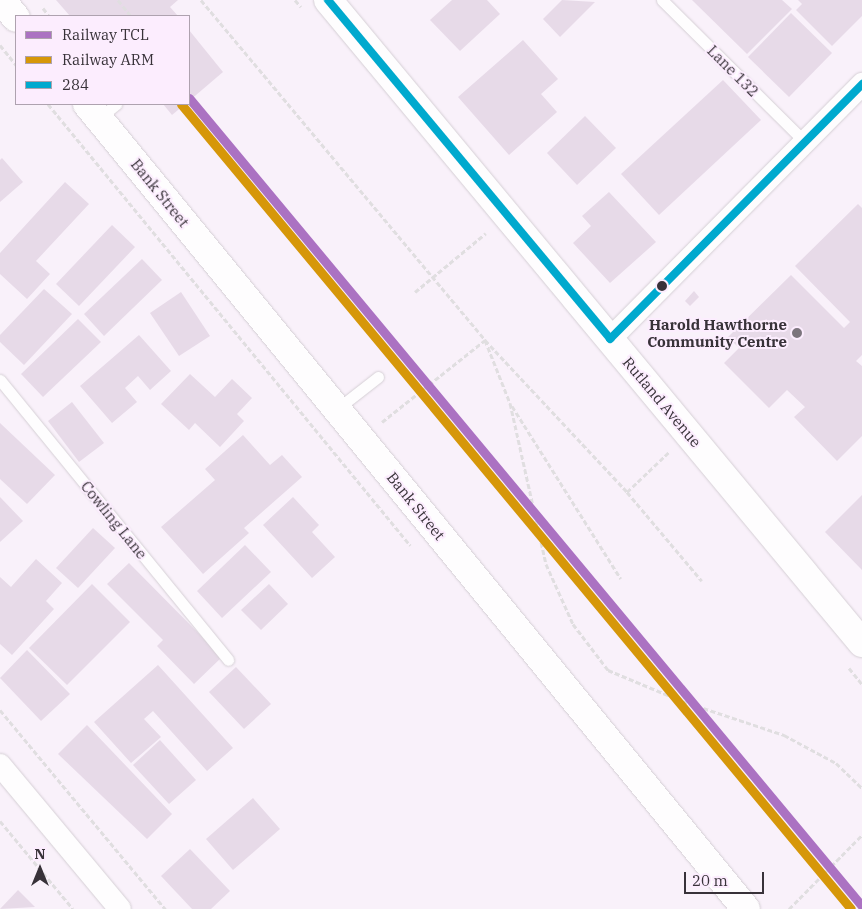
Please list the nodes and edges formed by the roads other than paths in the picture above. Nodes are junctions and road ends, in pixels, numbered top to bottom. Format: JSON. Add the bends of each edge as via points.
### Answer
{"nodes":[{"id":1,"x":1,"y":0,"type":"edge"},
{"id":2,"x":328,"y":0,"type":"edge"},
{"id":3,"x":662,"y":0,"type":"edge"},
{"id":4,"x":15,"y":17,"type":"edge"},
{"id":5,"x":862,"y":84,"type":"edge"},
{"id":6,"x":100,"y":109,"type":"edge"},
{"id":7,"x":805,"y":142,"type":"junction"},
{"id":8,"x":610,"y":339,"type":"junction"},
{"id":9,"x":378,"y":377,"type":"dead end"},
{"id":10,"x":0,"y":380,"type":"edge"},
{"id":11,"x":337,"y":409,"type":"junction"},
{"id":12,"x":862,"y":643,"type":"edge"},
{"id":13,"x":228,"y":660,"type":"dead end"},
{"id":14,"x":0,"y":765,"type":"edge"},
{"id":15,"x":120,"y":909,"type":"edge"},
{"id":16,"x":746,"y":909,"type":"edge"}],
"edges":[{"from":1,"to":4,"type":"street"},
{"from":2,"to":8,"type":"street","name":"Rutland Avenue"},
{"from":3,"to":7,"type":"lane","name":"Lane 132"},
{"from":5,"to":7,"type":"street"},
{"from":6,"to":11,"type":"street","name":"Bank Street"},
{"from":7,"to":8,"type":"street"},
{"from":8,"to":12,"type":"street","name":"Rutland Avenue"},
{"from":9,"to":11,"type":"lane"},
{"from":10,"to":13,"type":"lane","name":"Cowling Lane"},
{"from":11,"to":16,"type":"street","name":"Bank Street"},
{"from":14,"to":15,"type":"street"}]}
